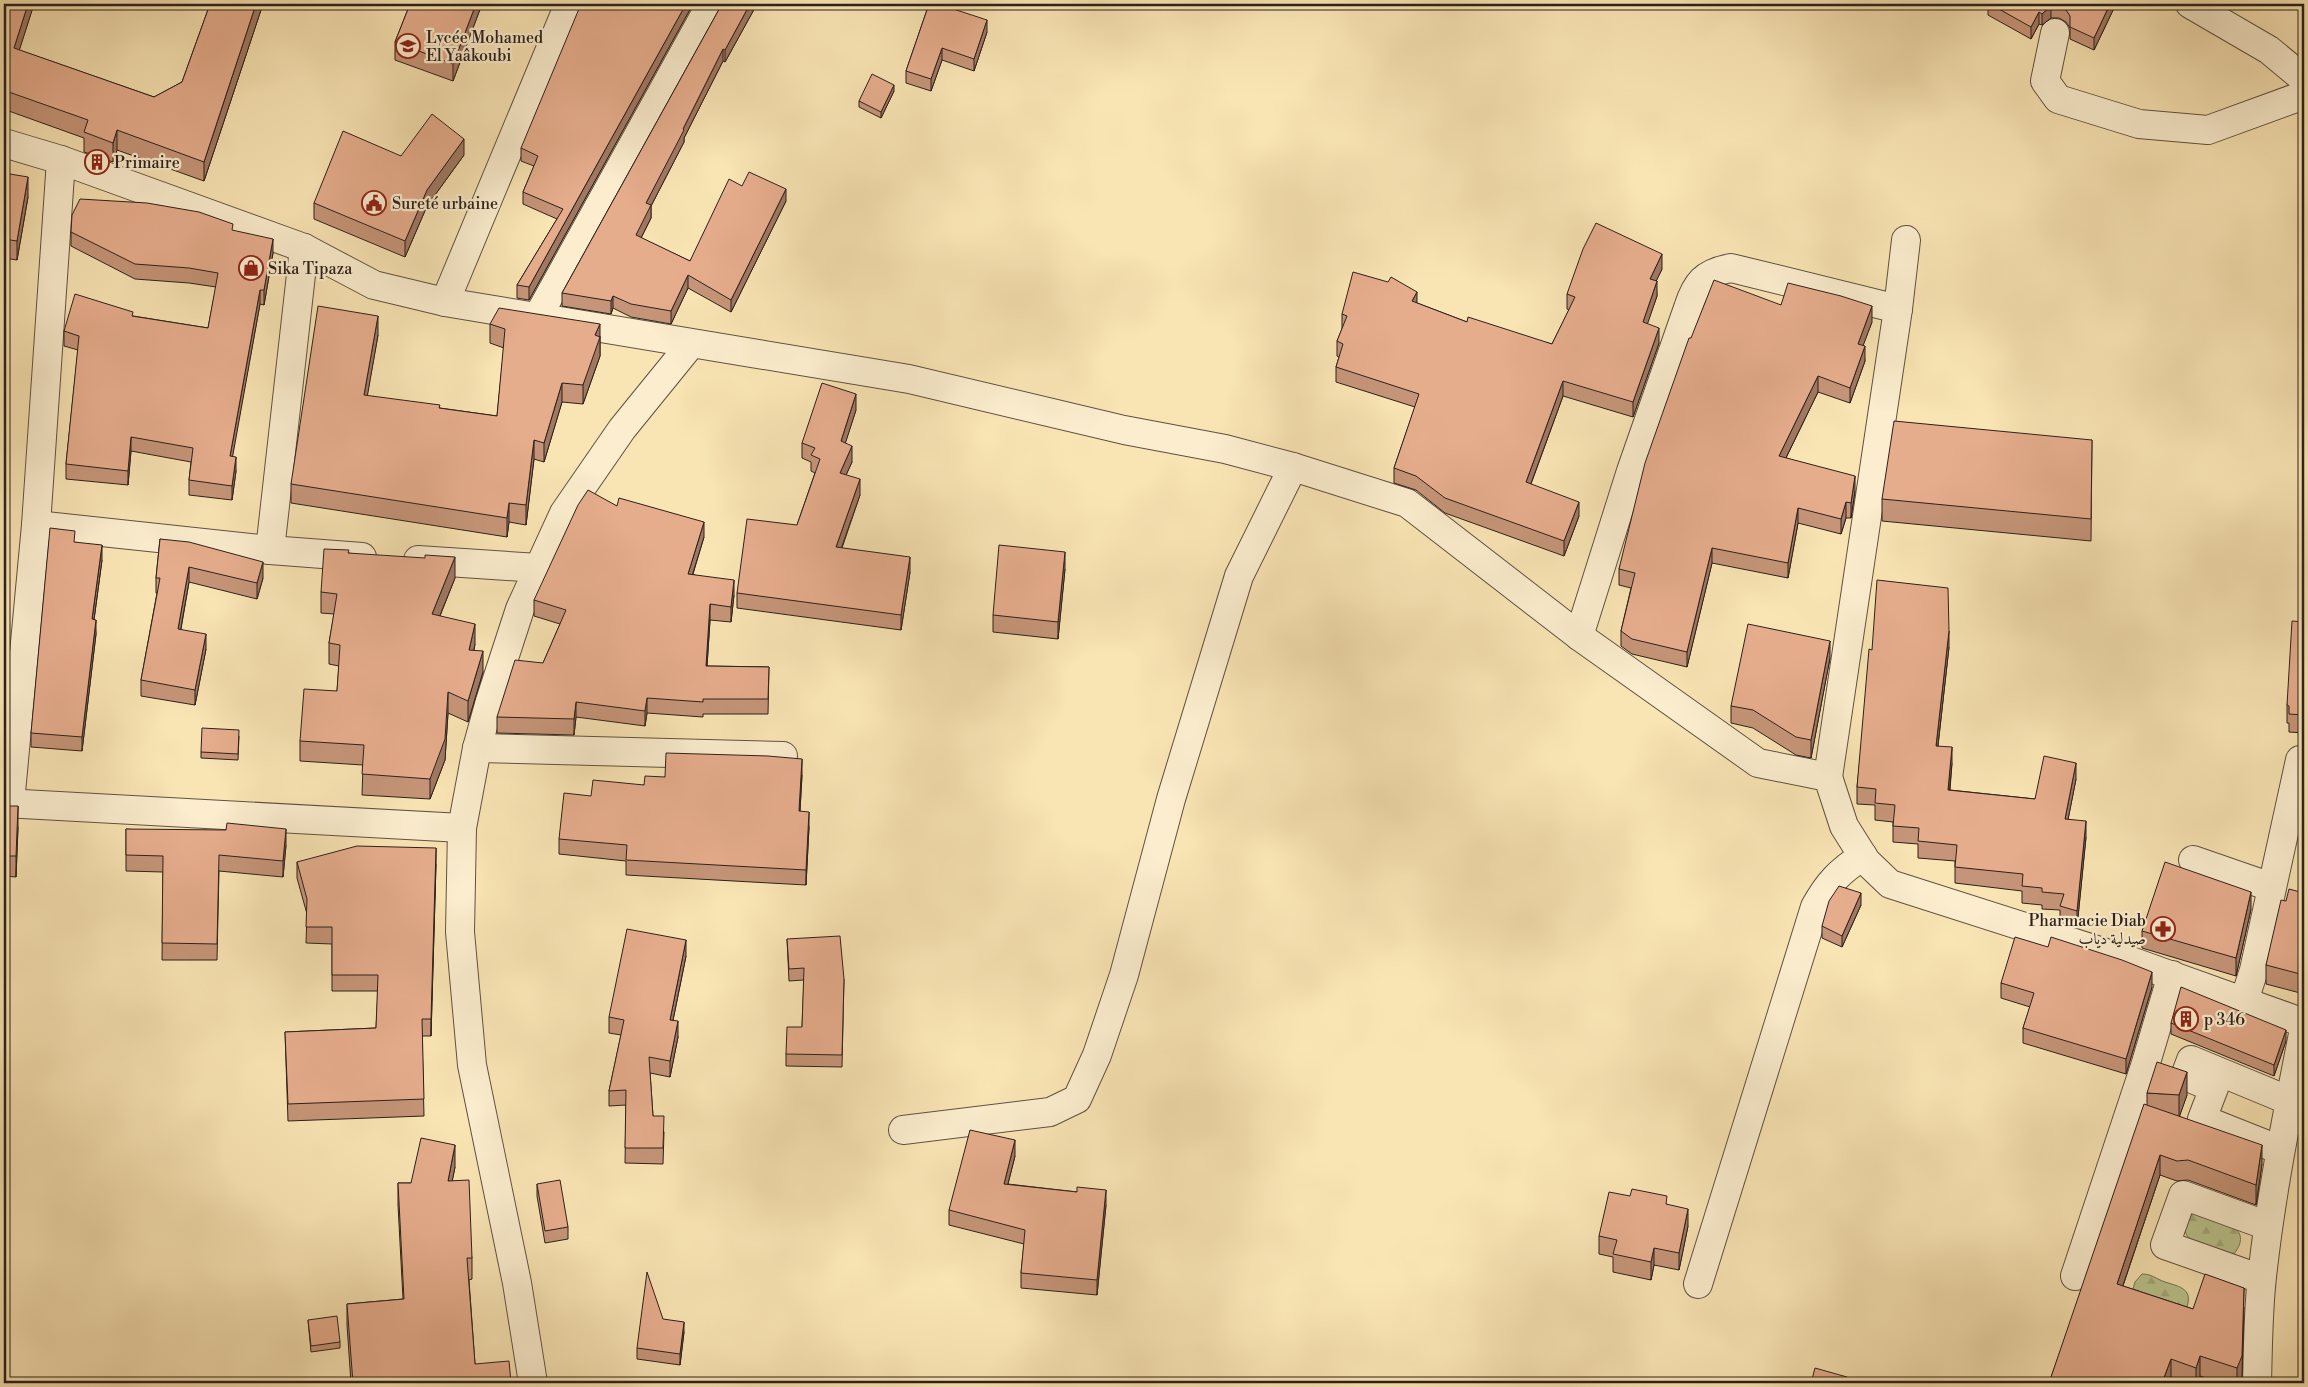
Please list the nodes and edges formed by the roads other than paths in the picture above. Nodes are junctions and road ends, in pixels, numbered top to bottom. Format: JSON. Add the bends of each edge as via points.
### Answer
{"nodes":[{"id":1,"x":569,"y":4,"type":"edge"},
{"id":2,"x":711,"y":4,"type":"edge"},
{"id":3,"x":2190,"y":4,"type":"edge"},
{"id":4,"x":2055,"y":33,"type":"dead end"},
{"id":5,"x":2304,"y":79,"type":"edge"},
{"id":6,"x":2304,"y":95,"type":"edge"},
{"id":7,"x":4,"y":143,"type":"edge"},
{"id":8,"x":61,"y":160,"type":"junction"},
{"id":9,"x":1906,"y":240,"type":"dead end"},
{"id":10,"x":304,"y":248,"type":"junction"},
{"id":11,"x":445,"y":302,"type":"junction"},
{"id":12,"x":1898,"y":309,"type":"junction"},
{"id":13,"x":537,"y":318,"type":"junction"},
{"id":14,"x":691,"y":344,"type":"junction"},
{"id":15,"x":1293,"y":467,"type":"junction"},
{"id":16,"x":36,"y":525,"type":"junction"},
{"id":17,"x":270,"y":550,"type":"junction"},
{"id":18,"x":538,"y":568,"type":"junction"},
{"id":19,"x":1579,"y":636,"type":"junction"},
{"id":20,"x":478,"y":748,"type":"junction"},
{"id":21,"x":783,"y":756,"type":"edge"},
{"id":22,"x":2304,"y":760,"type":"edge"},
{"id":23,"x":1828,"y":777,"type":"junction"},
{"id":24,"x":7,"y":803,"type":"edge"},
{"id":25,"x":462,"y":828,"type":"junction"},
{"id":26,"x":1863,"y":856,"type":"junction"},
{"id":27,"x":2193,"y":860,"type":"dead end"},
{"id":28,"x":2271,"y":887,"type":"junction"},
{"id":29,"x":2172,"y":975,"type":"junction"},
{"id":30,"x":2244,"y":1001,"type":"junction"},
{"id":31,"x":2304,"y":1023,"type":"edge"},
{"id":32,"x":2304,"y":1029,"type":"edge"},
{"id":33,"x":2290,"y":1101,"type":"junction"},
{"id":34,"x":903,"y":1130,"type":"dead end"},
{"id":35,"x":2280,"y":1150,"type":"junction"},
{"id":36,"x":2268,"y":1226,"type":"junction"},
{"id":37,"x":2075,"y":1276,"type":"dead end"},
{"id":38,"x":2261,"y":1279,"type":"junction"},
{"id":39,"x":1698,"y":1284,"type":"dead end"},
{"id":40,"x":533,"y":1383,"type":"edge"},
{"id":41,"x":2257,"y":1383,"type":"edge"}],
"edges":[{"from":1,"to":11,"type":"street"},
{"from":2,"to":13,"type":"street"},
{"from":3,"to":5,"type":"street","via":[[2269,50]]},
{"from":4,"to":6,"type":"street","via":[[2045,81],[2058,99],[2139,124],[2208,130]]},
{"from":7,"to":8,"type":"street"},
{"from":8,"to":10,"type":"street"},
{"from":8,"to":16,"type":"street"},
{"from":9,"to":12,"type":"street"},
{"from":10,"to":11,"type":"street","via":[[374,284]]},
{"from":10,"to":17,"type":"street"},
{"from":11,"to":13,"type":"street"},
{"from":12,"to":19,"type":"street","via":[[1731,268],[1715,271],[1703,278],[1693,292],[1631,471]]},
{"from":12,"to":23,"type":"street"},
{"from":13,"to":14,"type":"street"},
{"from":14,"to":15,"type":"street","via":[[908,379],[1124,430],[1226,449]]},
{"from":14,"to":18,"type":"street","via":[[622,430],[564,513]]},
{"from":15,"to":19,"type":"street","via":[[1407,503]]},
{"from":15,"to":34,"type":"street","via":[[1239,576],[1171,798],[1124,975],[1097,1056],[1076,1099],[1050,1112]]},
{"from":16,"to":17,"type":"street"},
{"from":16,"to":24,"type":"street"},
{"from":17,"to":18,"type":"street"},
{"from":18,"to":20,"type":"street","via":[[520,608]]},
{"from":19,"to":23,"type":"street","via":[[1758,763]]},
{"from":20,"to":21,"type":"street"},
{"from":20,"to":25,"type":"street"},
{"from":22,"to":28,"type":"street","via":[[2300,760]]},
{"from":23,"to":26,"type":"street","via":[[1844,826]]},
{"from":24,"to":25,"type":"street"},
{"from":25,"to":40,"type":"street","via":[[460,932],[472,1065],[517,1283]]},
{"from":26,"to":29,"type":"street","via":[[1890,884]]},
{"from":26,"to":39,"type":"street","via":[[1826,887],[1815,907]]},
{"from":27,"to":28,"type":"street"},
{"from":28,"to":30,"type":"street","via":[[2254,970]]},
{"from":29,"to":30,"type":"street"},
{"from":29,"to":37,"type":"street"},
{"from":30,"to":31,"type":"street"},
{"from":32,"to":33,"type":"street"},
{"from":33,"to":35,"type":"street"},
{"from":33,"to":35,"type":"street","via":[[2191,1060],[2185,1076],[2214,1088],[2202,1119]]},
{"from":35,"to":36,"type":"street"},
{"from":36,"to":38,"type":"street"},
{"from":36,"to":38,"type":"street","via":[[2183,1195],[2165,1245]]},
{"from":38,"to":41,"type":"street"}]}
